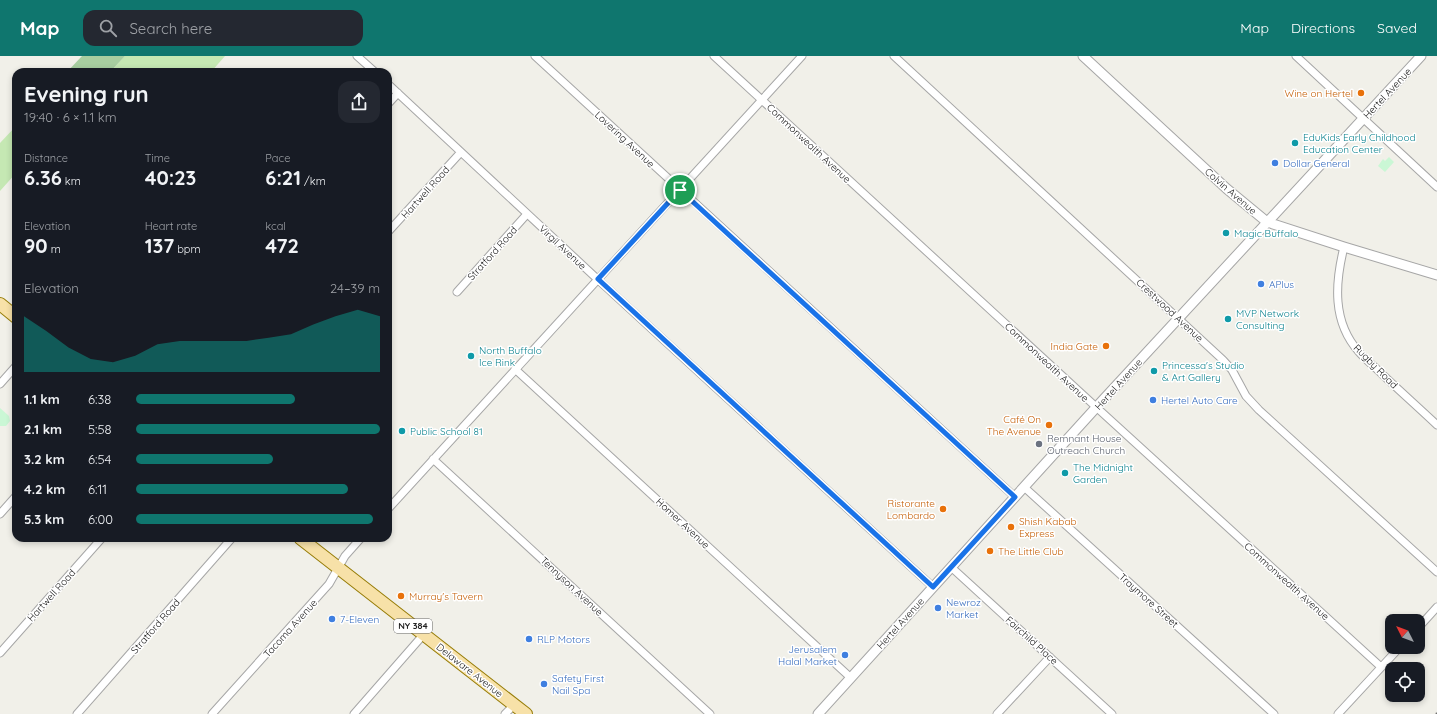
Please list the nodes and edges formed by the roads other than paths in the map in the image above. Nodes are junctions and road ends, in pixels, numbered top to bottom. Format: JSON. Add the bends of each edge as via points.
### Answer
{"nodes":[{"id":1,"x":357,"y":56,"type":"edge"},
{"id":2,"x":535,"y":56,"type":"edge"},
{"id":3,"x":714,"y":56,"type":"edge"},
{"id":4,"x":802,"y":56,"type":"edge"},
{"id":5,"x":894,"y":56,"type":"edge"},
{"id":6,"x":1083,"y":56,"type":"edge"},
{"id":7,"x":1296,"y":56,"type":"edge"},
{"id":8,"x":1421,"y":56,"type":"edge"},
{"id":9,"x":370,"y":68,"type":"edge"},
{"id":10,"x":392,"y":88,"type":"edge"},
{"id":11,"x":398,"y":93,"type":"junction"},
{"id":12,"x":392,"y":100,"type":"edge"},
{"id":13,"x":762,"y":100,"type":"junction"},
{"id":14,"x":1364,"y":119,"type":"junction"},
{"id":15,"x":461,"y":152,"type":"junction"},
{"id":16,"x":1437,"y":187,"type":"edge"},
{"id":17,"x":680,"y":190,"type":"junction"},
{"id":18,"x":527,"y":214,"type":"junction"},
{"id":19,"x":1267,"y":222,"type":"junction"},
{"id":20,"x":392,"y":228,"type":"edge"},
{"id":21,"x":1344,"y":247,"type":"junction"},
{"id":22,"x":1437,"y":275,"type":"edge"},
{"id":23,"x":598,"y":279,"type":"junction"},
{"id":24,"x":457,"y":292,"type":"dead end"},
{"id":25,"x":0,"y":304,"type":"edge"},
{"id":26,"x":12,"y":313,"type":"edge"},
{"id":27,"x":1178,"y":318,"type":"junction"},
{"id":28,"x":515,"y":369,"type":"junction"},
{"id":29,"x":12,"y":370,"type":"edge"},
{"id":30,"x":0,"y":384,"type":"edge"},
{"id":31,"x":1096,"y":407,"type":"junction"},
{"id":32,"x":1437,"y":424,"type":"edge"},
{"id":33,"x":433,"y":459,"type":"junction"},
{"id":34,"x":1024,"y":487,"type":"junction"},
{"id":35,"x":1015,"y":497,"type":"junction"},
{"id":36,"x":12,"y":500,"type":"edge"},
{"id":37,"x":392,"y":505,"type":"edge"},
{"id":38,"x":0,"y":514,"type":"edge"},
{"id":39,"x":98,"y":542,"type":"edge"},
{"id":40,"x":228,"y":542,"type":"edge"},
{"id":41,"x":305,"y":542,"type":"edge"},
{"id":42,"x":357,"y":542,"type":"edge"},
{"id":43,"x":951,"y":567,"type":"junction"},
{"id":44,"x":338,"y":568,"type":"junction"},
{"id":45,"x":1437,"y":572,"type":"edge"},
{"id":46,"x":933,"y":587,"type":"junction"},
{"id":47,"x":1437,"y":607,"type":"edge"},
{"id":48,"x":1425,"y":620,"type":"edge"},
{"id":49,"x":424,"y":634,"type":"junction"},
{"id":50,"x":0,"y":653,"type":"edge"},
{"id":51,"x":1393,"y":654,"type":"edge"},
{"id":52,"x":1050,"y":657,"type":"junction"},
{"id":53,"x":1381,"y":667,"type":"junction"},
{"id":54,"x":851,"y":678,"type":"junction"},
{"id":55,"x":514,"y":705,"type":"junction"},
{"id":56,"x":77,"y":714,"type":"edge"},
{"id":57,"x":212,"y":714,"type":"edge"},
{"id":58,"x":354,"y":714,"type":"edge"},
{"id":59,"x":505,"y":714,"type":"edge"},
{"id":60,"x":526,"y":714,"type":"edge"},
{"id":61,"x":710,"y":714,"type":"edge"},
{"id":62,"x":818,"y":714,"type":"edge"},
{"id":63,"x":997,"y":714,"type":"edge"},
{"id":64,"x":1112,"y":714,"type":"edge"},
{"id":65,"x":1274,"y":714,"type":"edge"},
{"id":66,"x":1338,"y":714,"type":"edge"}],
"edges":[{"from":1,"to":9,"type":"street"},
{"from":2,"to":17,"type":"street","name":"Lovering Avenue"},
{"from":3,"to":13,"type":"street","name":"Commonwealth Avenue"},
{"from":4,"to":13,"type":"street"},
{"from":5,"to":27,"type":"street","name":"Crestwood Avenue"},
{"from":6,"to":19,"type":"street","name":"Colvin Avenue"},
{"from":7,"to":14,"type":"street"},
{"from":8,"to":14,"type":"street","name":"Hertel Avenue"},
{"from":10,"to":11,"type":"street","name":"Virgil Avenue"},
{"from":11,"to":12,"type":"street"},
{"from":11,"to":15,"type":"street","name":"Virgil Avenue"},
{"from":13,"to":17,"type":"street"},
{"from":13,"to":31,"type":"street","name":"Commonwealth Avenue"},
{"from":14,"to":16,"type":"street"},
{"from":14,"to":19,"type":"street","name":"Hertel Avenue"},
{"from":15,"to":18,"type":"street","name":"Virgil Avenue"},
{"from":15,"to":20,"type":"street","name":"Hartwell Road"},
{"from":17,"to":23,"type":"street"},
{"from":17,"to":35,"type":"street","name":"Lovering Avenue"},
{"from":18,"to":23,"type":"street","name":"Virgil Avenue"},
{"from":18,"to":24,"type":"street","name":"Stratford Road"},
{"from":19,"to":21,"type":"street","name":"Colvin Avenue"},
{"from":19,"to":27,"type":"street","name":"Hertel Avenue"},
{"from":21,"to":22,"type":"street","name":"Colvin Avenue"},
{"from":21,"to":32,"type":"street","name":"Rugby Road","via":[[1337,281],[1337,295],[1341,319],[1351,341],[1358,351]]},
{"from":23,"to":28,"type":"street"},
{"from":23,"to":46,"type":"street","name":"Virgil Avenue"},
{"from":25,"to":26,"type":"main road"},
{"from":27,"to":31,"type":"street","name":"Hertel Avenue"},
{"from":27,"to":45,"type":"street","name":"Crestwood Avenue","via":[[1228,366],[1246,396],[1259,410]]},
{"from":28,"to":33,"type":"street"},
{"from":28,"to":54,"type":"street","name":"Homer Avenue"},
{"from":29,"to":30,"type":"street"},
{"from":31,"to":34,"type":"street","name":"Hertel Avenue"},
{"from":31,"to":53,"type":"street","name":"Commonwealth Avenue"},
{"from":33,"to":37,"type":"street"},
{"from":33,"to":61,"type":"street","name":"Tennyson Avenue"},
{"from":34,"to":35,"type":"street","name":"Hertel Avenue"},
{"from":34,"to":65,"type":"street","name":"Traymore Street"},
{"from":35,"to":43,"type":"street","name":"Hertel Avenue"},
{"from":36,"to":38,"type":"street"},
{"from":39,"to":50,"type":"street","name":"Hartwell Road"},
{"from":40,"to":56,"type":"street","name":"Stratford Road"},
{"from":41,"to":44,"type":"main road","name":"Delaware Avenue","number":"NY 384"},
{"from":42,"to":44,"type":"street","name":"Tacoma Avenue"},
{"from":43,"to":46,"type":"street","name":"Hertel Avenue"},
{"from":43,"to":52,"type":"street","name":"Fairchild Place"},
{"from":44,"to":49,"type":"main road","name":"Delaware Avenue","number":"NY 384"},
{"from":44,"to":57,"type":"street","name":"Tacoma Avenue","via":[[329,584]]},
{"from":46,"to":54,"type":"street","name":"Hertel Avenue"},
{"from":47,"to":48,"type":"street"},
{"from":49,"to":55,"type":"main road","name":"Delaware Avenue","number":"NY 384"},
{"from":49,"to":58,"type":"street"},
{"from":51,"to":53,"type":"street"},
{"from":52,"to":63,"type":"street"},
{"from":52,"to":64,"type":"street","name":"Fairchild Place"},
{"from":53,"to":66,"type":"street"},
{"from":54,"to":62,"type":"street","name":"Hertel Avenue"},
{"from":55,"to":59,"type":"street"},
{"from":55,"to":60,"type":"main road","name":"Delaware Avenue","number":"NY 384"}]}
